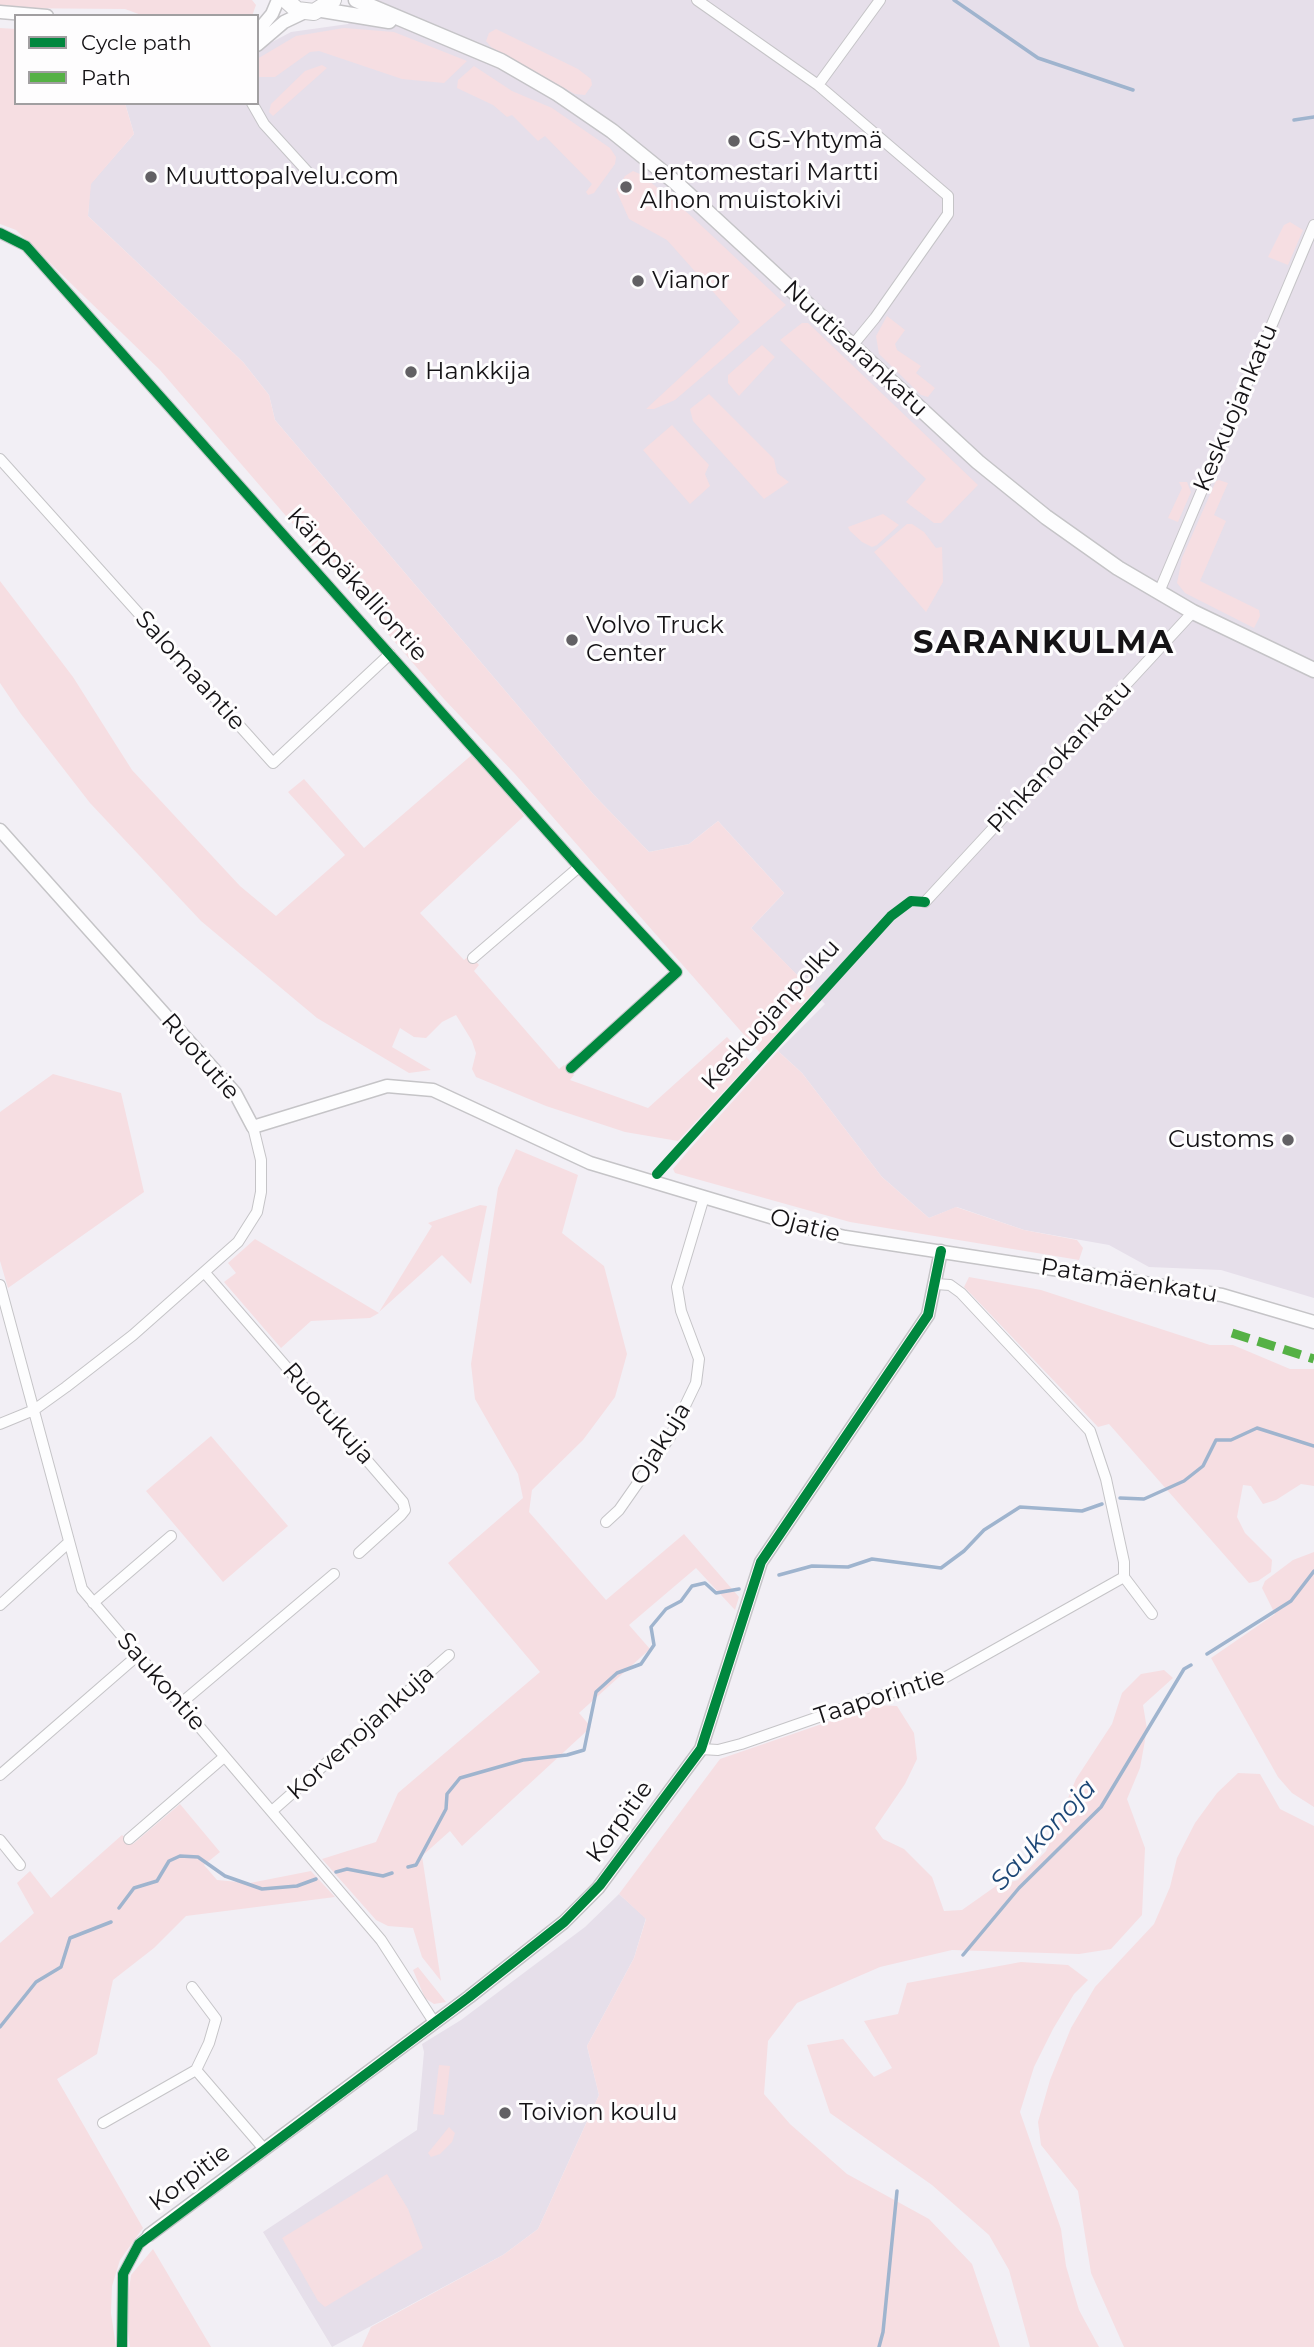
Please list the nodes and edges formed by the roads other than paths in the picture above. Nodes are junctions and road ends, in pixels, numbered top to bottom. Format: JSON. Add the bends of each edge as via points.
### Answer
{"nodes":[{"id":1,"x":278,"y":0,"type":"edge"},
{"id":2,"x":286,"y":0,"type":"edge"},
{"id":3,"x":356,"y":0,"type":"edge"},
{"id":4,"x":697,"y":0,"type":"edge"},
{"id":5,"x":880,"y":0,"type":"edge"},
{"id":6,"x":320,"y":7,"type":"edge"},
{"id":7,"x":0,"y":12,"type":"edge"},
{"id":8,"x":24,"y":14,"type":"edge"},
{"id":9,"x":404,"y":20,"type":"junction"},
{"id":10,"x":259,"y":30,"type":"edge"},
{"id":11,"x":259,"y":44,"type":"edge"},
{"id":12,"x":818,"y":85,"type":"junction"},
{"id":13,"x":253,"y":105,"type":"edge"},
{"id":14,"x":315,"y":180,"type":"dead end"},
{"id":15,"x":1314,"y":225,"type":"edge"},
{"id":16,"x":0,"y":233,"type":"edge"},
{"id":17,"x":852,"y":346,"type":"junction"},
{"id":18,"x":0,"y":459,"type":"edge"},
{"id":19,"x":1159,"y":592,"type":"junction"},
{"id":20,"x":1193,"y":612,"type":"junction"},
{"id":21,"x":390,"y":654,"type":"junction"},
{"id":22,"x":1314,"y":670,"type":"edge"},
{"id":23,"x":0,"y":830,"type":"edge"},
{"id":24,"x":579,"y":867,"type":"junction"},
{"id":25,"x":925,"y":902,"type":"dead end"},
{"id":26,"x":473,"y":958,"type":"dead end"},
{"id":27,"x":571,"y":1068,"type":"dead end"},
{"id":28,"x":253,"y":1127,"type":"junction"},
{"id":29,"x":704,"y":1197,"type":"junction"},
{"id":30,"x":941,"y":1251,"type":"junction"},
{"id":31,"x":205,"y":1273,"type":"junction"},
{"id":32,"x":936,"y":1284,"type":"junction"},
{"id":33,"x":0,"y":1285,"type":"edge"},
{"id":34,"x":1314,"y":1322,"type":"edge"},
{"id":35,"x":34,"y":1410,"type":"junction"},
{"id":36,"x":0,"y":1424,"type":"edge"},
{"id":37,"x":606,"y":1522,"type":"dead end"},
{"id":38,"x":171,"y":1536,"type":"dead end"},
{"id":39,"x":67,"y":1544,"type":"junction"},
{"id":40,"x":359,"y":1553,"type":"dead end"},
{"id":41,"x":334,"y":1574,"type":"dead end"},
{"id":42,"x":1124,"y":1577,"type":"junction"},
{"id":43,"x":93,"y":1603,"type":"junction"},
{"id":44,"x":0,"y":1605,"type":"edge"},
{"id":45,"x":1152,"y":1614,"type":"dead end"},
{"id":46,"x":449,"y":1655,"type":"dead end"},
{"id":47,"x":137,"y":1656,"type":"junction"},
{"id":48,"x":180,"y":1704,"type":"junction"},
{"id":49,"x":701,"y":1749,"type":"junction"},
{"id":50,"x":224,"y":1757,"type":"junction"},
{"id":51,"x":0,"y":1776,"type":"edge"},
{"id":52,"x":272,"y":1811,"type":"junction"},
{"id":53,"x":129,"y":1839,"type":"dead end"},
{"id":54,"x":0,"y":1840,"type":"edge"},
{"id":55,"x":20,"y":1865,"type":"dead end"},
{"id":56,"x":192,"y":1987,"type":"dead end"},
{"id":57,"x":434,"y":2022,"type":"junction"},
{"id":58,"x":196,"y":2070,"type":"junction"},
{"id":59,"x":103,"y":2123,"type":"dead end"},
{"id":60,"x":264,"y":2149,"type":"junction"},
{"id":61,"x":149,"y":2235,"type":"joint"},
{"id":62,"x":122,"y":2347,"type":"edge"}],
"edges":[{"from":1,"to":10,"type":"street"},
{"from":2,"to":6,"type":"main road"},
{"from":3,"to":9,"type":"main road","name":"Nuutisarankatu"},
{"from":4,"to":12,"type":"street"},
{"from":5,"to":12,"type":"street"},
{"from":6,"to":9,"type":"main road","name":"Nuutisarankatu"},
{"from":6,"to":11,"type":"street","via":[[284,22]]},
{"from":7,"to":8,"type":"street"},
{"from":9,"to":17,"type":"main road","name":"Nuutisarankatu","via":[[501,61],[612,131],[675,182]]},
{"from":12,"to":17,"type":"street","via":[[937,183],[950,200],[943,221]]},
{"from":13,"to":14,"type":"street","via":[[264,124]]},
{"from":15,"to":19,"type":"street","name":"Keskuojankatu"},
{"from":16,"to":21,"type":"street","name":"Kärppäkalliontie","via":[[26,246]]},
{"from":17,"to":19,"type":"main road","name":"Nuutisarankatu","via":[[978,462],[1046,517]]},
{"from":18,"to":21,"type":"street","name":"Salomaantie","via":[[273,763]]},
{"from":19,"to":20,"type":"main road","name":"Nuutisarankatu"},
{"from":20,"to":22,"type":"main road","name":"Nuutisarankatu"},
{"from":20,"to":25,"type":"street","name":"Pihkanokankatu"},
{"from":21,"to":24,"type":"street","name":"Kärppäkalliontie"},
{"from":23,"to":28,"type":"street","name":"Ruotutie","via":[[235,1093]]},
{"from":24,"to":26,"type":"street"},
{"from":24,"to":27,"type":"street","name":"Kärppäkalliontie","via":[[677,972]]},
{"from":28,"to":29,"type":"street","name":"Ojatie","via":[[377,1088],[416,1087],[450,1097],[590,1163]]},
{"from":28,"to":31,"type":"street","name":"Ruotutie","via":[[262,1170],[257,1212],[238,1242]]},
{"from":29,"to":30,"type":"street","name":"Ojatie","via":[[845,1237]]},
{"from":29,"to":37,"type":"street","name":"Ojakuja","via":[[677,1287],[699,1359],[696,1383],[670,1437]]},
{"from":30,"to":32,"type":"street"},
{"from":30,"to":34,"type":"street","name":"Patamäenkatu","via":[[1222,1295]]},
{"from":31,"to":35,"type":"street","name":"Ruotutie"},
{"from":31,"to":40,"type":"street","name":"Ruotukuja","via":[[404,1502],[401,1515]]},
{"from":32,"to":42,"type":"street","via":[[950,1285],[961,1293],[1090,1430],[1106,1479]]},
{"from":32,"to":49,"type":"street","name":"Korpitie","via":[[928,1315],[761,1562]]},
{"from":33,"to":35,"type":"street","name":"Saukontie"},
{"from":35,"to":36,"type":"street","name":"Ruotutie"},
{"from":35,"to":39,"type":"street","name":"Saukontie"},
{"from":38,"to":43,"type":"street"},
{"from":39,"to":43,"type":"street","name":"Saukontie","via":[[82,1589]]},
{"from":39,"to":44,"type":"street"},
{"from":41,"to":48,"type":"street"},
{"from":42,"to":45,"type":"street"},
{"from":42,"to":49,"type":"street","name":"Taaporintie","via":[[946,1677],[741,1744]]},
{"from":43,"to":47,"type":"street","name":"Saukontie"},
{"from":46,"to":52,"type":"street","name":"Korvenojankuja"},
{"from":47,"to":48,"type":"street","name":"Saukontie"},
{"from":47,"to":51,"type":"street"},
{"from":48,"to":50,"type":"street","name":"Saukontie"},
{"from":49,"to":57,"type":"street","name":"Korpitie","via":[[588,1900]]},
{"from":50,"to":52,"type":"street","name":"Saukontie"},
{"from":50,"to":53,"type":"street"},
{"from":52,"to":57,"type":"street","name":"Saukontie","via":[[381,1940]]},
{"from":54,"to":55,"type":"street"},
{"from":56,"to":58,"type":"street","via":[[214,2015],[216,2025]]},
{"from":57,"to":60,"type":"street","name":"Korpitie"},
{"from":58,"to":59,"type":"street"},
{"from":58,"to":60,"type":"street"},
{"from":60,"to":61,"type":"street","name":"Korpitie"},
{"from":61,"to":62,"type":"street","via":[[123,2274]]}]}
